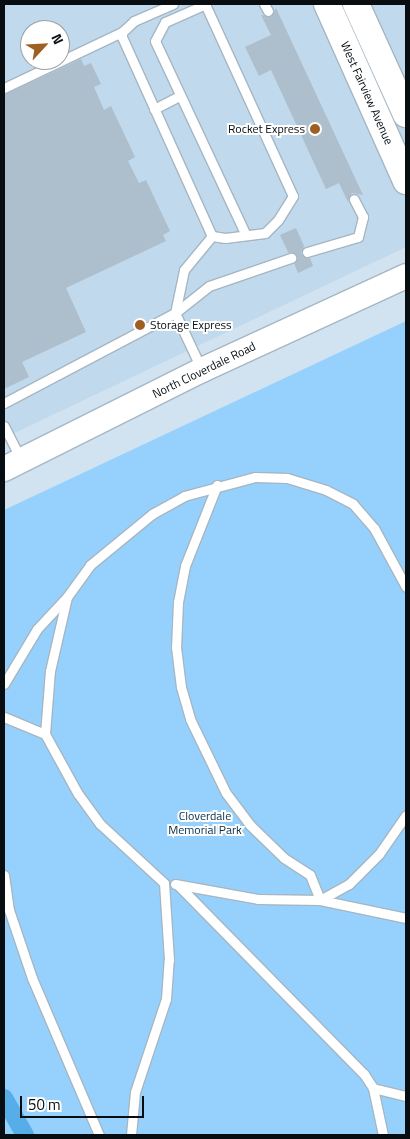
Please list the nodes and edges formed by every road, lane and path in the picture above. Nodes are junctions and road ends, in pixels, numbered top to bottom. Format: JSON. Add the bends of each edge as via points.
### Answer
{"nodes":[{"id":1,"x":173,"y":4,"type":"edge"},
{"id":2,"x":205,"y":4,"type":"edge"},
{"id":3,"x":327,"y":4,"type":"edge"},
{"id":4,"x":356,"y":4,"type":"edge"},
{"id":5,"x":122,"y":32,"type":"junction"},
{"id":6,"x":4,"y":88,"type":"edge"},
{"id":7,"x":180,"y":96,"type":"junction"},
{"id":8,"x":154,"y":108,"type":"junction"},
{"id":9,"x":406,"y":114,"type":"edge"},
{"id":10,"x":406,"y":181,"type":"edge"},
{"id":11,"x":354,"y":199,"type":"dead end"},
{"id":12,"x":246,"y":235,"type":"junction"},
{"id":13,"x":212,"y":236,"type":"junction"},
{"id":14,"x":307,"y":252,"type":"dead end"},
{"id":15,"x":291,"y":258,"type":"dead end"},
{"id":16,"x":406,"y":276,"type":"edge"},
{"id":17,"x":174,"y":313,"type":"junction"},
{"id":18,"x":202,"y":370,"type":"junction"},
{"id":19,"x":4,"y":403,"type":"edge"},
{"id":20,"x":4,"y":426,"type":"edge"},
{"id":21,"x":12,"y":464,"type":"edge"},
{"id":22,"x":217,"y":485,"type":"junction"},
{"id":23,"x":406,"y":587,"type":"edge"},
{"id":24,"x":67,"y":597,"type":"junction"},
{"id":25,"x":4,"y":684,"type":"edge"},
{"id":26,"x":4,"y":716,"type":"edge"},
{"id":27,"x":45,"y":734,"type":"junction"},
{"id":28,"x":406,"y":815,"type":"edge"},
{"id":29,"x":4,"y":875,"type":"edge"},
{"id":30,"x":164,"y":883,"type":"junction"},
{"id":31,"x":178,"y":885,"type":"junction"},
{"id":32,"x":320,"y":900,"type":"junction"},
{"id":33,"x":406,"y":918,"type":"edge"},
{"id":34,"x":373,"y":1088,"type":"junction"},
{"id":35,"x":406,"y":1096,"type":"edge"},
{"id":36,"x":99,"y":1135,"type":"edge"},
{"id":37,"x":131,"y":1135,"type":"edge"},
{"id":38,"x":383,"y":1135,"type":"edge"}],
"edges":[{"from":1,"to":5,"type":"lane","via":[[134,21]]},
{"from":2,"to":7,"type":"lane","via":[[165,22],[155,41]]},
{"from":2,"to":12,"type":"lane","via":[[293,196],[278,220],[264,233]]},
{"from":3,"to":10,"type":"main road","name":"West Fairview Avenue"},
{"from":4,"to":9,"type":"main road"},
{"from":5,"to":6,"type":"lane"},
{"from":5,"to":8,"type":"lane"},
{"from":7,"to":8,"type":"lane"},
{"from":7,"to":12,"type":"lane"},
{"from":8,"to":13,"type":"lane"},
{"from":11,"to":14,"type":"lane","via":[[363,217],[358,237]]},
{"from":12,"to":13,"type":"lane"},
{"from":13,"to":17,"type":"lane","via":[[184,270]]},
{"from":15,"to":17,"type":"lane","via":[[209,286]]},
{"from":16,"to":18,"type":"main road","name":"North Cloverdale Road"},
{"from":17,"to":18,"type":"lane"},
{"from":17,"to":19,"type":"lane"},
{"from":18,"to":21,"type":"main road","name":"North Cloverdale Road"},
{"from":20,"to":21,"type":"lane"},
{"from":22,"to":23,"type":"lane","via":[[255,477],[288,478],[326,490],[354,504],[374,528]]},
{"from":22,"to":24,"type":"lane","via":[[184,496],[118,538],[90,565]]},
{"from":22,"to":32,"type":"lane","via":[[185,566],[178,602],[181,687],[190,719],[226,793],[250,825],[310,875]]},
{"from":24,"to":25,"type":"lane","via":[[37,629]]},
{"from":24,"to":27,"type":"lane","via":[[50,671]]},
{"from":26,"to":27,"type":"lane"},
{"from":27,"to":30,"type":"lane","via":[[78,794],[100,824]]},
{"from":28,"to":32,"type":"lane","via":[[379,854],[349,884]]},
{"from":29,"to":36,"type":"lane","via":[[9,910],[32,978]]},
{"from":30,"to":31,"type":"lane"},
{"from":30,"to":37,"type":"lane","via":[[169,960],[166,999],[135,1092]]},
{"from":31,"to":32,"type":"lane","via":[[258,898]]},
{"from":31,"to":34,"type":"lane","via":[[364,1074]]},
{"from":32,"to":33,"type":"lane"},
{"from":34,"to":35,"type":"lane"},
{"from":34,"to":38,"type":"lane"}]}
